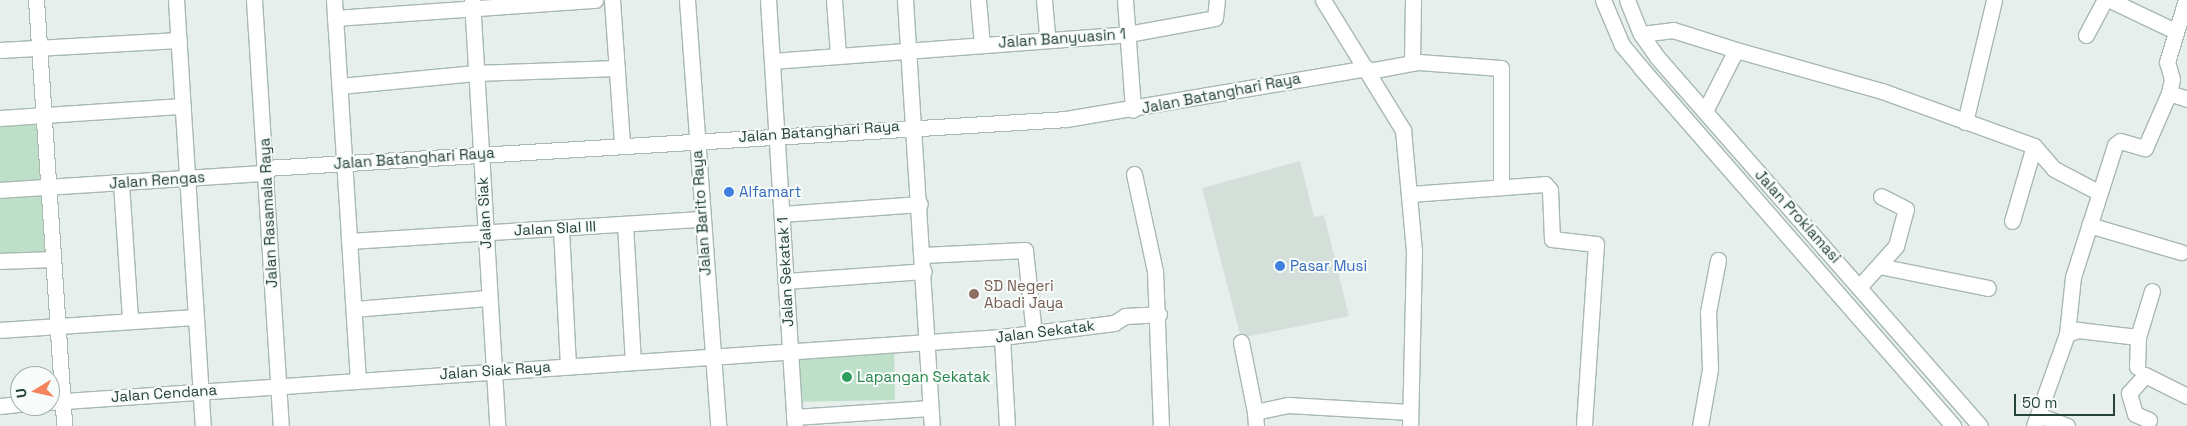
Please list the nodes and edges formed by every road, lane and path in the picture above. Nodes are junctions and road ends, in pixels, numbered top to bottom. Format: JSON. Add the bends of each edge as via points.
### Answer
{"nodes":[{"id":1,"x":36,"y":0,"type":"edge"},
{"id":2,"x":176,"y":0,"type":"edge"},
{"id":3,"x":254,"y":0,"type":"edge"},
{"id":4,"x":334,"y":0,"type":"edge"},
{"id":5,"x":595,"y":0,"type":"edge"},
{"id":6,"x":612,"y":0,"type":"edge"},
{"id":7,"x":687,"y":0,"type":"edge"},
{"id":8,"x":768,"y":0,"type":"edge"},
{"id":9,"x":834,"y":0,"type":"edge"},
{"id":10,"x":905,"y":0,"type":"edge"},
{"id":11,"x":978,"y":0,"type":"edge"},
{"id":12,"x":1044,"y":0,"type":"edge"},
{"id":13,"x":1125,"y":0,"type":"edge"},
{"id":14,"x":1217,"y":0,"type":"edge"},
{"id":15,"x":1323,"y":0,"type":"edge"},
{"id":16,"x":1413,"y":0,"type":"edge"},
{"id":17,"x":1603,"y":0,"type":"edge"},
{"id":18,"x":1994,"y":0,"type":"edge"},
{"id":19,"x":2105,"y":0,"type":"edge"},
{"id":20,"x":2110,"y":0,"type":"edge"},
{"id":21,"x":2186,"y":0,"type":"edge"},
{"id":22,"x":472,"y":5,"type":"edge"},
{"id":23,"x":1629,"y":7,"type":"edge"},
{"id":24,"x":335,"y":18,"type":"junction"},
{"id":25,"x":1614,"y":27,"type":"junction"},
{"id":26,"x":2175,"y":31,"type":"junction"},
{"id":27,"x":1128,"y":34,"type":"junction"},
{"id":28,"x":1641,"y":34,"type":"junction"},
{"id":29,"x":2086,"y":35,"type":"dead end"},
{"id":30,"x":1047,"y":38,"type":"junction"},
{"id":31,"x":179,"y":40,"type":"junction"},
{"id":32,"x":982,"y":44,"type":"junction"},
{"id":33,"x":39,"y":48,"type":"junction"},
{"id":34,"x":0,"y":50,"type":"edge"},
{"id":35,"x":909,"y":50,"type":"junction"},
{"id":36,"x":1736,"y":50,"type":"junction"},
{"id":37,"x":838,"y":55,"type":"junction"},
{"id":38,"x":772,"y":61,"type":"junction"},
{"id":39,"x":1412,"y":62,"type":"junction"},
{"id":40,"x":617,"y":68,"type":"junction"},
{"id":41,"x":1368,"y":69,"type":"junction"},
{"id":42,"x":475,"y":73,"type":"junction"},
{"id":43,"x":340,"y":86,"type":"junction"},
{"id":44,"x":2169,"y":93,"type":"junction"},
{"id":45,"x":2187,"y":100,"type":"edge"},
{"id":46,"x":183,"y":106,"type":"junction"},
{"id":47,"x":1133,"y":110,"type":"junction"},
{"id":48,"x":1705,"y":111,"type":"junction"},
{"id":49,"x":43,"y":115,"type":"junction"},
{"id":50,"x":0,"y":118,"type":"edge"},
{"id":51,"x":1965,"y":122,"type":"junction"},
{"id":52,"x":915,"y":125,"type":"junction"},
{"id":53,"x":777,"y":134,"type":"junction"},
{"id":54,"x":696,"y":139,"type":"junction"},
{"id":55,"x":622,"y":144,"type":"junction"},
{"id":56,"x":2034,"y":146,"type":"junction"},
{"id":57,"x":480,"y":153,"type":"junction"},
{"id":58,"x":344,"y":164,"type":"junction"},
{"id":59,"x":266,"y":171,"type":"junction"},
{"id":60,"x":1134,"y":174,"type":"dead end"},
{"id":61,"x":188,"y":178,"type":"junction"},
{"id":62,"x":121,"y":183,"type":"junction"},
{"id":63,"x":1501,"y":185,"type":"junction"},
{"id":64,"x":48,"y":187,"type":"junction"},
{"id":65,"x":0,"y":190,"type":"edge"},
{"id":66,"x":2098,"y":192,"type":"junction"},
{"id":67,"x":1410,"y":194,"type":"junction"},
{"id":68,"x":1880,"y":196,"type":"dead end"},
{"id":69,"x":920,"y":204,"type":"junction"},
{"id":70,"x":782,"y":214,"type":"junction"},
{"id":71,"x":701,"y":219,"type":"junction"},
{"id":72,"x":2012,"y":221,"type":"dead end"},
{"id":73,"x":625,"y":224,"type":"junction"},
{"id":74,"x":2089,"y":225,"type":"junction"},
{"id":75,"x":561,"y":228,"type":"junction"},
{"id":76,"x":485,"y":232,"type":"junction"},
{"id":77,"x":350,"y":241,"type":"junction"},
{"id":78,"x":2181,"y":252,"type":"dead end"},
{"id":79,"x":923,"y":255,"type":"junction"},
{"id":80,"x":53,"y":259,"type":"junction"},
{"id":81,"x":1718,"y":260,"type":"dead end"},
{"id":82,"x":0,"y":261,"type":"edge"},
{"id":83,"x":1879,"y":266,"type":"junction"},
{"id":84,"x":924,"y":271,"type":"junction"},
{"id":85,"x":786,"y":280,"type":"junction"},
{"id":86,"x":1860,"y":286,"type":"junction"},
{"id":87,"x":1988,"y":288,"type":"dead end"},
{"id":88,"x":2152,"y":291,"type":"dead end"},
{"id":89,"x":489,"y":298,"type":"junction"},
{"id":90,"x":354,"y":309,"type":"junction"},
{"id":91,"x":1159,"y":314,"type":"junction"},
{"id":92,"x":194,"y":317,"type":"junction"},
{"id":93,"x":130,"y":320,"type":"junction"},
{"id":94,"x":57,"y":326,"type":"junction"},
{"id":95,"x":0,"y":330,"type":"edge"},
{"id":96,"x":1034,"y":334,"type":"junction"},
{"id":97,"x":2067,"y":334,"type":"junction"},
{"id":98,"x":1002,"y":337,"type":"junction"},
{"id":99,"x":2138,"y":337,"type":"junction"},
{"id":100,"x":927,"y":341,"type":"junction"},
{"id":101,"x":1241,"y":342,"type":"dead end"},
{"id":102,"x":790,"y":351,"type":"junction"},
{"id":103,"x":712,"y":356,"type":"junction"},
{"id":104,"x":633,"y":361,"type":"junction"},
{"id":105,"x":56,"y":366,"type":"edge"},
{"id":106,"x":568,"y":366,"type":"junction"},
{"id":107,"x":2137,"y":367,"type":"dead end"},
{"id":108,"x":493,"y":371,"type":"junction"},
{"id":109,"x":358,"y":380,"type":"junction"},
{"id":110,"x":278,"y":385,"type":"junction"},
{"id":111,"x":200,"y":391,"type":"junction"},
{"id":112,"x":2187,"y":396,"type":"edge"},
{"id":113,"x":60,"y":401,"type":"edge"},
{"id":114,"x":930,"y":408,"type":"junction"},
{"id":115,"x":60,"y":414,"type":"edge"},
{"id":116,"x":1256,"y":419,"type":"edge"},
{"id":117,"x":1410,"y":419,"type":"edge"},
{"id":118,"x":2149,"y":420,"type":"dead end"},
{"id":119,"x":2037,"y":421,"type":"edge"},
{"id":120,"x":794,"y":422,"type":"edge"},
{"id":121,"x":64,"y":426,"type":"edge"},
{"id":122,"x":203,"y":426,"type":"edge"},
{"id":123,"x":281,"y":426,"type":"edge"},
{"id":124,"x":497,"y":426,"type":"edge"},
{"id":125,"x":718,"y":426,"type":"edge"},
{"id":126,"x":932,"y":426,"type":"edge"},
{"id":127,"x":1007,"y":426,"type":"edge"},
{"id":128,"x":1161,"y":426,"type":"edge"},
{"id":129,"x":1584,"y":426,"type":"edge"},
{"id":130,"x":1700,"y":426,"type":"edge"},
{"id":131,"x":1953,"y":426,"type":"edge"},
{"id":132,"x":1980,"y":426,"type":"edge"},
{"id":133,"x":2067,"y":426,"type":"edge"}],
"edges":[{"from":1,"to":33,"type":"street"},
{"from":2,"to":31,"type":"street"},
{"from":3,"to":59,"type":"street","name":"Jalan Rasamala Raya"},
{"from":4,"to":24,"type":"street"},
{"from":5,"to":22,"type":"street"},
{"from":6,"to":40,"type":"street"},
{"from":7,"to":54,"type":"street","name":"Jalan Barito Raya"},
{"from":8,"to":38,"type":"street","name":"Jalan Sekatak 1"},
{"from":9,"to":37,"type":"street"},
{"from":10,"to":35,"type":"street"},
{"from":11,"to":32,"type":"street"},
{"from":12,"to":30,"type":"street"},
{"from":13,"to":27,"type":"street"},
{"from":14,"to":27,"type":"street","name":"Jalan Banyuasin 1","via":[[1215,18]]},
{"from":15,"to":41,"type":"street"},
{"from":16,"to":39,"type":"street"},
{"from":17,"to":25,"type":"street","name":"Jalan Proklamasi"},
{"from":18,"to":51,"type":"street"},
{"from":19,"to":29,"type":"street"},
{"from":20,"to":26,"type":"street"},
{"from":21,"to":26,"type":"street"},
{"from":22,"to":24,"type":"street"},
{"from":22,"to":42,"type":"street","name":"Jalan Siak"},
{"from":23,"to":25,"type":"street"},
{"from":23,"to":28,"type":"street","name":"Jalan Proklamasi"},
{"from":24,"to":43,"type":"street"},
{"from":25,"to":131,"type":"street","name":"Jalan Proklamasi","via":[[1640,68]]},
{"from":26,"to":44,"type":"street","via":[[2166,67],[2172,79]]},
{"from":27,"to":30,"type":"street","name":"Jalan Banyuasin 1"},
{"from":27,"to":47,"type":"street"},
{"from":28,"to":36,"type":"street","via":[[1673,30]]},
{"from":28,"to":48,"type":"street","name":"Jalan Proklamasi"},
{"from":30,"to":32,"type":"street","name":"Jalan Banyuasin 1"},
{"from":31,"to":33,"type":"street"},
{"from":31,"to":46,"type":"street"},
{"from":32,"to":35,"type":"street","name":"Jalan Banyuasin 1"},
{"from":33,"to":34,"type":"street"},
{"from":33,"to":49,"type":"street"},
{"from":35,"to":37,"type":"street","name":"Jalan Banyuasin 1"},
{"from":35,"to":52,"type":"street"},
{"from":36,"to":48,"type":"street"},
{"from":36,"to":51,"type":"street","via":[[1882,91]]},
{"from":37,"to":38,"type":"street","name":"Jalan Banyuasin 1"},
{"from":38,"to":53,"type":"street","name":"Jalan Sekatak 1"},
{"from":39,"to":41,"type":"street","name":"Jalan Batanghari Raya"},
{"from":39,"to":63,"type":"street","name":"Jalan Batanghari Raya","via":[[1501,68]]},
{"from":40,"to":42,"type":"street"},
{"from":40,"to":55,"type":"street"},
{"from":41,"to":47,"type":"street","name":"Jalan Batanghari Raya","via":[[1271,81],[1222,95]]},
{"from":41,"to":67,"type":"street","via":[[1403,130]]},
{"from":42,"to":43,"type":"street"},
{"from":42,"to":57,"type":"street","name":"Jalan Siak"},
{"from":43,"to":58,"type":"street"},
{"from":44,"to":45,"type":"street"},
{"from":44,"to":66,"type":"street","via":[[2144,150],[2120,141],[2115,145]]},
{"from":46,"to":49,"type":"street"},
{"from":46,"to":61,"type":"street"},
{"from":47,"to":52,"type":"street","name":"Jalan Batanghari Raya","via":[[1025,122]]},
{"from":48,"to":86,"type":"street","name":"Jalan Proklamasi"},
{"from":49,"to":50,"type":"street"},
{"from":49,"to":64,"type":"street"},
{"from":51,"to":56,"type":"street"},
{"from":52,"to":53,"type":"street","name":"Jalan Batanghari Raya"},
{"from":52,"to":69,"type":"street"},
{"from":53,"to":54,"type":"street","name":"Jalan Batanghari Raya"},
{"from":53,"to":70,"type":"street","name":"Jalan Sekatak 1"},
{"from":54,"to":55,"type":"street","name":"Jalan Batanghari Raya"},
{"from":54,"to":71,"type":"street","name":"Jalan Barito Raya"},
{"from":55,"to":57,"type":"street","name":"Jalan Batanghari Raya"},
{"from":56,"to":66,"type":"street","via":[[2054,169]]},
{"from":56,"to":72,"type":"street"},
{"from":57,"to":58,"type":"street","name":"Jalan Batanghari Raya"},
{"from":57,"to":76,"type":"street","name":"Jalan Siak"},
{"from":58,"to":59,"type":"street","name":"Jalan Batanghari Raya"},
{"from":58,"to":77,"type":"street"},
{"from":59,"to":61,"type":"street","name":"Jalan Rengas"},
{"from":59,"to":110,"type":"street","name":"Jalan Rasamala Raya"},
{"from":60,"to":91,"type":"street","via":[[1150,231]]},
{"from":61,"to":62,"type":"street","name":"Jalan Rengas"},
{"from":61,"to":92,"type":"street"},
{"from":62,"to":64,"type":"street","name":"Jalan Rengas"},
{"from":62,"to":93,"type":"street"},
{"from":63,"to":67,"type":"street"},
{"from":63,"to":129,"type":"street","via":[[1549,187],[1552,239],[1596,244]]},
{"from":64,"to":65,"type":"street","name":"Jalan Rengas"},
{"from":64,"to":80,"type":"street"},
{"from":66,"to":74,"type":"street"},
{"from":67,"to":117,"type":"street","via":[[1414,295]]},
{"from":68,"to":83,"type":"street","via":[[1906,209],[1899,241]]},
{"from":69,"to":70,"type":"street"},
{"from":69,"to":79,"type":"street"},
{"from":70,"to":85,"type":"street","name":"Jalan Sekatak 1"},
{"from":71,"to":73,"type":"street","name":"Jalan Slal III"},
{"from":71,"to":103,"type":"street","name":"Jalan Barito Raya"},
{"from":73,"to":75,"type":"street","name":"Jalan Slal III"},
{"from":73,"to":104,"type":"street"},
{"from":74,"to":78,"type":"street"},
{"from":74,"to":97,"type":"street","via":[[2073,277]]},
{"from":75,"to":76,"type":"street","name":"Jalan Slal III"},
{"from":75,"to":106,"type":"street"},
{"from":76,"to":77,"type":"street","name":"Jalan Slal III"},
{"from":76,"to":89,"type":"street","name":"Jalan Siak"},
{"from":77,"to":90,"type":"street"},
{"from":79,"to":84,"type":"street"},
{"from":79,"to":96,"type":"street","via":[[1025,250]]},
{"from":80,"to":82,"type":"street"},
{"from":80,"to":94,"type":"street"},
{"from":81,"to":130,"type":"street","via":[[1708,312],[1710,369]]},
{"from":83,"to":86,"type":"street"},
{"from":83,"to":87,"type":"street"},
{"from":84,"to":85,"type":"street"},
{"from":84,"to":100,"type":"street"},
{"from":85,"to":102,"type":"street","name":"Jalan Sekatak 1"},
{"from":86,"to":132,"type":"street","name":"Jalan Proklamasi"},
{"from":88,"to":99,"type":"street"},
{"from":89,"to":90,"type":"street"},
{"from":89,"to":108,"type":"street","name":"Jalan Siak"},
{"from":90,"to":109,"type":"street"},
{"from":91,"to":96,"type":"street","name":"Jalan Sekatak","via":[[1125,316],[1114,323],[1072,325]]},
{"from":91,"to":128,"type":"street"},
{"from":92,"to":93,"type":"street"},
{"from":92,"to":111,"type":"street"},
{"from":93,"to":94,"type":"street"},
{"from":94,"to":95,"type":"street"},
{"from":94,"to":105,"type":"street"},
{"from":96,"to":98,"type":"street","name":"Jalan Sekatak"},
{"from":97,"to":99,"type":"street","via":[[2078,330]]},
{"from":97,"to":119,"type":"street","via":[[2058,351]]},
{"from":98,"to":100,"type":"street","name":"Jalan Sekatak"},
{"from":98,"to":127,"type":"street"},
{"from":99,"to":107,"type":"street"},
{"from":100,"to":102,"type":"street","name":"Jalan Sekatak"},
{"from":100,"to":114,"type":"street"},
{"from":101,"to":116,"type":"street"},
{"from":102,"to":103,"type":"street","name":"Jalan Sekatak"},
{"from":102,"to":120,"type":"street","name":"Jalan Sekatak 1"},
{"from":103,"to":104,"type":"street","name":"Jalan Siak Raya"},
{"from":103,"to":125,"type":"street","name":"Jalan Barito Raya"},
{"from":104,"to":106,"type":"street","name":"Jalan Siak Raya"},
{"from":106,"to":108,"type":"street","name":"Jalan Siak Raya"},
{"from":108,"to":109,"type":"street","name":"Jalan Siak Raya"},
{"from":108,"to":124,"type":"street","name":"Jalan Siak"},
{"from":109,"to":110,"type":"street","name":"Jalan Siak Raya"},
{"from":110,"to":111,"type":"street","name":"Jalan Cendana"},
{"from":110,"to":123,"type":"street","name":"Jalan Rasamala Raya"},
{"from":111,"to":113,"type":"street","name":"Jalan Cendana"},
{"from":111,"to":122,"type":"street"},
{"from":112,"to":118,"type":"street","via":[[2145,375],[2129,393],[2135,414]]},
{"from":114,"to":120,"type":"street"},
{"from":114,"to":126,"type":"street"},
{"from":115,"to":121,"type":"street"},
{"from":116,"to":117,"type":"street","via":[[1288,406]]},
{"from":119,"to":133,"type":"street"}]}
